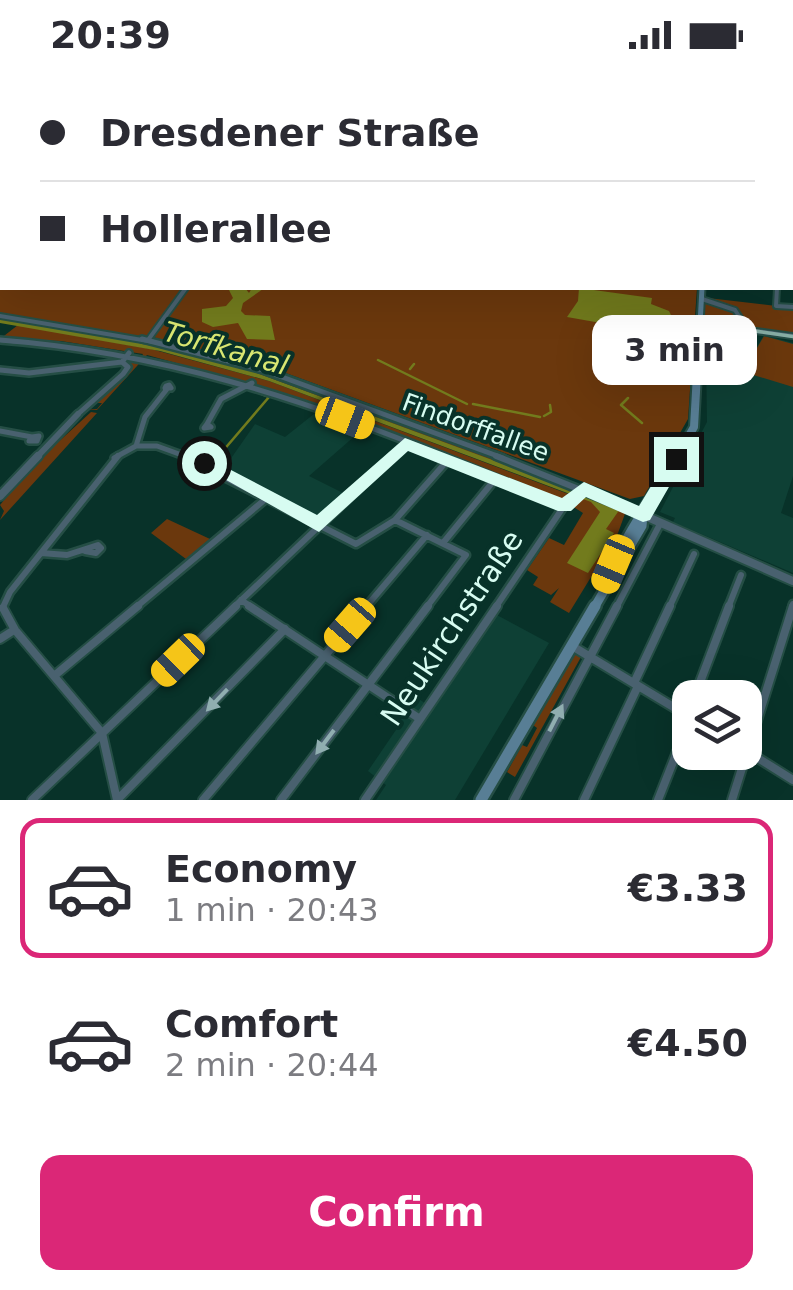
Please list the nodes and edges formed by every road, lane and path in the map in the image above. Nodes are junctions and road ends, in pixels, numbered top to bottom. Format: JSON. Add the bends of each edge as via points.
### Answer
{"nodes":[{"id":1,"x":185,"y":290,"type":"edge"},
{"id":2,"x":702,"y":290,"type":"edge"},
{"id":3,"x":777,"y":290,"type":"edge"},
{"id":4,"x":702,"y":299,"type":"junction"},
{"id":5,"x":793,"y":307,"type":"edge"},
{"id":6,"x":0,"y":316,"type":"edge"},
{"id":7,"x":748,"y":330,"type":"junction"},
{"id":8,"x":793,"y":336,"type":"edge"},
{"id":9,"x":0,"y":340,"type":"edge"},
{"id":10,"x":148,"y":340,"type":"junction"},
{"id":11,"x":699,"y":350,"type":"junction"},
{"id":12,"x":129,"y":352,"type":"junction"},
{"id":13,"x":122,"y":362,"type":"junction"},
{"id":14,"x":0,"y":370,"type":"edge"},
{"id":15,"x":252,"y":384,"type":"junction"},
{"id":16,"x":167,"y":389,"type":"dead end"},
{"id":17,"x":78,"y":414,"type":"joint"},
{"id":18,"x":207,"y":424,"type":"dead end"},
{"id":19,"x":0,"y":431,"type":"edge"},
{"id":20,"x":32,"y":437,"type":"dead end"},
{"id":21,"x":405,"y":444,"type":"junction"},
{"id":22,"x":136,"y":446,"type":"junction"},
{"id":23,"x":447,"y":461,"type":"junction"},
{"id":24,"x":496,"y":478,"type":"junction"},
{"id":25,"x":582,"y":490,"type":"junction"},
{"id":26,"x":0,"y":496,"type":"edge"},
{"id":27,"x":268,"y":498,"type":"junction"},
{"id":28,"x":568,"y":504,"type":"junction"},
{"id":29,"x":643,"y":515,"type":"junction"},
{"id":30,"x":395,"y":520,"type":"junction"},
{"id":31,"x":660,"y":524,"type":"junction"},
{"id":32,"x":319,"y":525,"type":"junction"},
{"id":33,"x":426,"y":535,"type":"junction"},
{"id":34,"x":443,"y":543,"type":"junction"},
{"id":35,"x":697,"y":547,"type":"junction"},
{"id":36,"x":85,"y":552,"type":"dead end"},
{"id":37,"x":40,"y":553,"type":"junction"},
{"id":38,"x":744,"y":568,"type":"junction"},
{"id":39,"x":793,"y":581,"type":"edge"},
{"id":40,"x":241,"y":600,"type":"junction"},
{"id":41,"x":793,"y":604,"type":"edge"},
{"id":42,"x":1,"y":608,"type":"edge"},
{"id":43,"x":285,"y":629,"type":"junction"},
{"id":44,"x":14,"y":630,"type":"junction"},
{"id":45,"x":0,"y":640,"type":"edge"},
{"id":46,"x":570,"y":645,"type":"junction"},
{"id":47,"x":324,"y":656,"type":"junction"},
{"id":48,"x":588,"y":656,"type":"junction"},
{"id":49,"x":54,"y":676,"type":"junction"},
{"id":50,"x":701,"y":680,"type":"edge"},
{"id":51,"x":367,"y":684,"type":"junction"},
{"id":52,"x":636,"y":684,"type":"junction"},
{"id":53,"x":762,"y":703,"type":"edge"},
{"id":54,"x":672,"y":705,"type":"edge"},
{"id":55,"x":420,"y":719,"type":"junction"},
{"id":56,"x":102,"y":733,"type":"junction"},
{"id":57,"x":762,"y":760,"type":"edge"},
{"id":58,"x":672,"y":762,"type":"edge"},
{"id":59,"x":741,"y":770,"type":"edge"},
{"id":60,"x":793,"y":780,"type":"edge"},
{"id":61,"x":516,"y":796,"type":"edge"},
{"id":62,"x":32,"y":800,"type":"edge"},
{"id":63,"x":117,"y":800,"type":"edge"},
{"id":64,"x":202,"y":800,"type":"edge"},
{"id":65,"x":281,"y":800,"type":"edge"},
{"id":66,"x":365,"y":800,"type":"edge"},
{"id":67,"x":481,"y":800,"type":"edge"},
{"id":68,"x":527,"y":800,"type":"edge"},
{"id":69,"x":584,"y":800,"type":"edge"},
{"id":70,"x":658,"y":800,"type":"edge"},
{"id":71,"x":732,"y":800,"type":"edge"}],
"edges":[{"from":1,"to":10,"type":"street"},
{"from":2,"to":4,"type":"main road"},
{"from":3,"to":5,"type":"street","via":[[776,306]]},
{"from":4,"to":7,"type":"street","via":[[735,310]]},
{"from":4,"to":11,"type":"main road"},
{"from":6,"to":10,"type":"street","name":"Findorffallee"},
{"from":7,"to":8,"type":"street"},
{"from":7,"to":11,"type":"street","via":[[735,350]]},
{"from":9,"to":12,"type":"street"},
{"from":10,"to":25,"type":"street","name":"Findorffallee","via":[[264,370]]},
{"from":11,"to":29,"type":"main road","via":[[694,427]]},
{"from":12,"to":13,"type":"street"},
{"from":12,"to":15,"type":"street"},
{"from":13,"to":14,"type":"street","via":[[29,374]]},
{"from":13,"to":17,"type":"street","via":[[128,367],[124,374]]},
{"from":15,"to":18,"type":"street","via":[[222,398]]},
{"from":15,"to":21,"type":"street"},
{"from":16,"to":22,"type":"street","via":[[145,417]]},
{"from":17,"to":26,"type":"street"},
{"from":19,"to":20,"type":"street"},
{"from":21,"to":23,"type":"street"},
{"from":21,"to":32,"type":"street"},
{"from":22,"to":27,"type":"street","via":[[192,458]]},
{"from":22,"to":37,"type":"street","via":[[114,458]]},
{"from":23,"to":24,"type":"street"},
{"from":23,"to":30,"type":"street"},
{"from":24,"to":28,"type":"street"},
{"from":24,"to":34,"type":"street"},
{"from":25,"to":28,"type":"street","name":"Neukirchstraße"},
{"from":25,"to":29,"type":"street","name":"Findorffallee"},
{"from":27,"to":32,"type":"street"},
{"from":27,"to":49,"type":"street"},
{"from":28,"to":55,"type":"street","name":"Neukirchstraße"},
{"from":29,"to":31,"type":"street"},
{"from":29,"to":46,"type":"main road","via":[[633,522]]},
{"from":30,"to":32,"type":"street","via":[[360,543]]},
{"from":30,"to":33,"type":"street"},
{"from":31,"to":35,"type":"street"},
{"from":31,"to":48,"type":"street"},
{"from":32,"to":40,"type":"street"},
{"from":33,"to":34,"type":"street"},
{"from":33,"to":47,"type":"street"},
{"from":34,"to":51,"type":"street","via":[[466,555]]},
{"from":35,"to":38,"type":"street"},
{"from":35,"to":52,"type":"street"},
{"from":36,"to":37,"type":"street"},
{"from":37,"to":42,"type":"street"},
{"from":38,"to":39,"type":"street"},
{"from":38,"to":50,"type":"street"},
{"from":40,"to":43,"type":"street"},
{"from":40,"to":56,"type":"street"},
{"from":41,"to":53,"type":"street"},
{"from":42,"to":44,"type":"street"},
{"from":43,"to":47,"type":"street"},
{"from":43,"to":63,"type":"street","one_way":true},
{"from":44,"to":45,"type":"street"},
{"from":44,"to":49,"type":"street"},
{"from":46,"to":48,"type":"street"},
{"from":46,"to":67,"type":"main road"},
{"from":47,"to":51,"type":"street"},
{"from":47,"to":64,"type":"street"},
{"from":48,"to":52,"type":"street"},
{"from":61,"to":48,"type":"street","one_way":true},
{"from":49,"to":56,"type":"street"},
{"from":51,"to":55,"type":"street"},
{"from":51,"to":65,"type":"street","one_way":true},
{"from":52,"to":54,"type":"street"},
{"from":52,"to":69,"type":"street"},
{"from":55,"to":66,"type":"street","name":"Neukirchstraße"},
{"from":56,"to":62,"type":"street"},
{"from":56,"to":63,"type":"street"},
{"from":57,"to":60,"type":"street"},
{"from":58,"to":70,"type":"street"},
{"from":59,"to":71,"type":"street"},
{"from":61,"to":68,"type":"street"}]}
